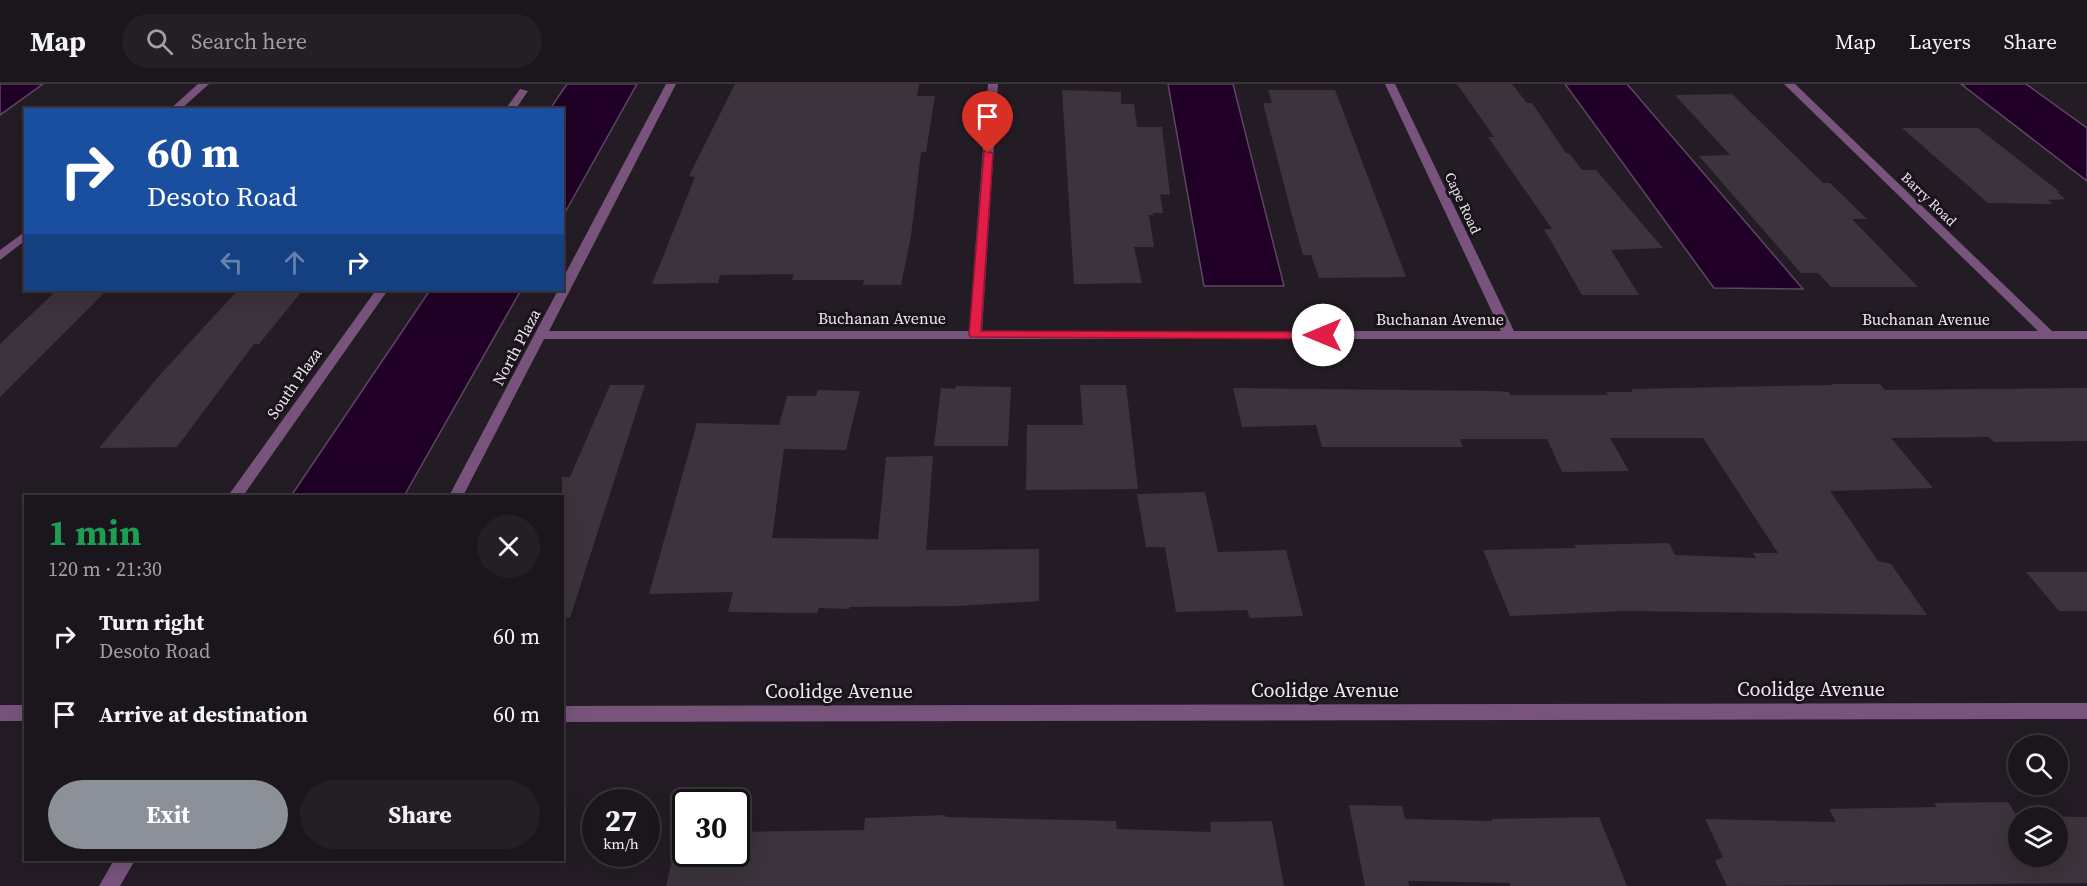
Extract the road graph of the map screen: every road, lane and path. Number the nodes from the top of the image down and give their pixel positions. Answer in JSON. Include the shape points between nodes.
{"nodes":[{"id":1,"x":204,"y":84,"type":"edge"},
{"id":2,"x":671,"y":84,"type":"edge"},
{"id":3,"x":993,"y":84,"type":"edge"},
{"id":4,"x":1390,"y":84,"type":"edge"},
{"id":5,"x":1789,"y":84,"type":"edge"},
{"id":6,"x":523,"y":91,"type":"dead end"},
{"id":7,"x":176,"y":108,"type":"edge"},
{"id":8,"x":511,"y":108,"type":"edge"},
{"id":9,"x":24,"y":236,"type":"edge"},
{"id":10,"x":0,"y":256,"type":"edge"},
{"id":11,"x":381,"y":291,"type":"edge"},
{"id":12,"x":564,"y":291,"type":"edge"},
{"id":13,"x":564,"y":291,"type":"edge"},
{"id":14,"x":541,"y":335,"type":"junction"},
{"id":15,"x":975,"y":335,"type":"junction"},
{"id":16,"x":1509,"y":335,"type":"junction"},
{"id":17,"x":2049,"y":335,"type":"junction"},
{"id":18,"x":2087,"y":335,"type":"edge"},
{"id":19,"x":236,"y":495,"type":"edge"},
{"id":20,"x":457,"y":495,"type":"edge"},
{"id":21,"x":2087,"y":711,"type":"edge"},
{"id":22,"x":0,"y":713,"type":"edge"},
{"id":23,"x":24,"y":713,"type":"edge"},
{"id":24,"x":564,"y":714,"type":"edge"},
{"id":25,"x":124,"y":861,"type":"edge"},
{"id":26,"x":108,"y":886,"type":"edge"}],
"edges":[{"from":1,"to":7,"type":"street"},
{"from":2,"to":12,"type":"street","name":"North Plaza"},
{"from":3,"to":15,"type":"street"},
{"from":4,"to":16,"type":"street","name":"Cape Road"},
{"from":5,"to":17,"type":"street","name":"Barry Road"},
{"from":6,"to":8,"type":"street"},
{"from":9,"to":10,"type":"street"},
{"from":11,"to":19,"type":"street","name":"South Plaza"},
{"from":13,"to":14,"type":"street","name":"North Plaza"},
{"from":14,"to":15,"type":"street","name":"Buchanan Avenue"},
{"from":14,"to":20,"type":"street","name":"North Plaza"},
{"from":15,"to":16,"type":"street","name":"Buchanan Avenue"},
{"from":16,"to":17,"type":"street","name":"Buchanan Avenue"},
{"from":17,"to":18,"type":"street","name":"Buchanan Avenue"},
{"from":21,"to":24,"type":"street","name":"Coolidge Avenue"},
{"from":22,"to":23,"type":"street"},
{"from":25,"to":26,"type":"street"}]}
